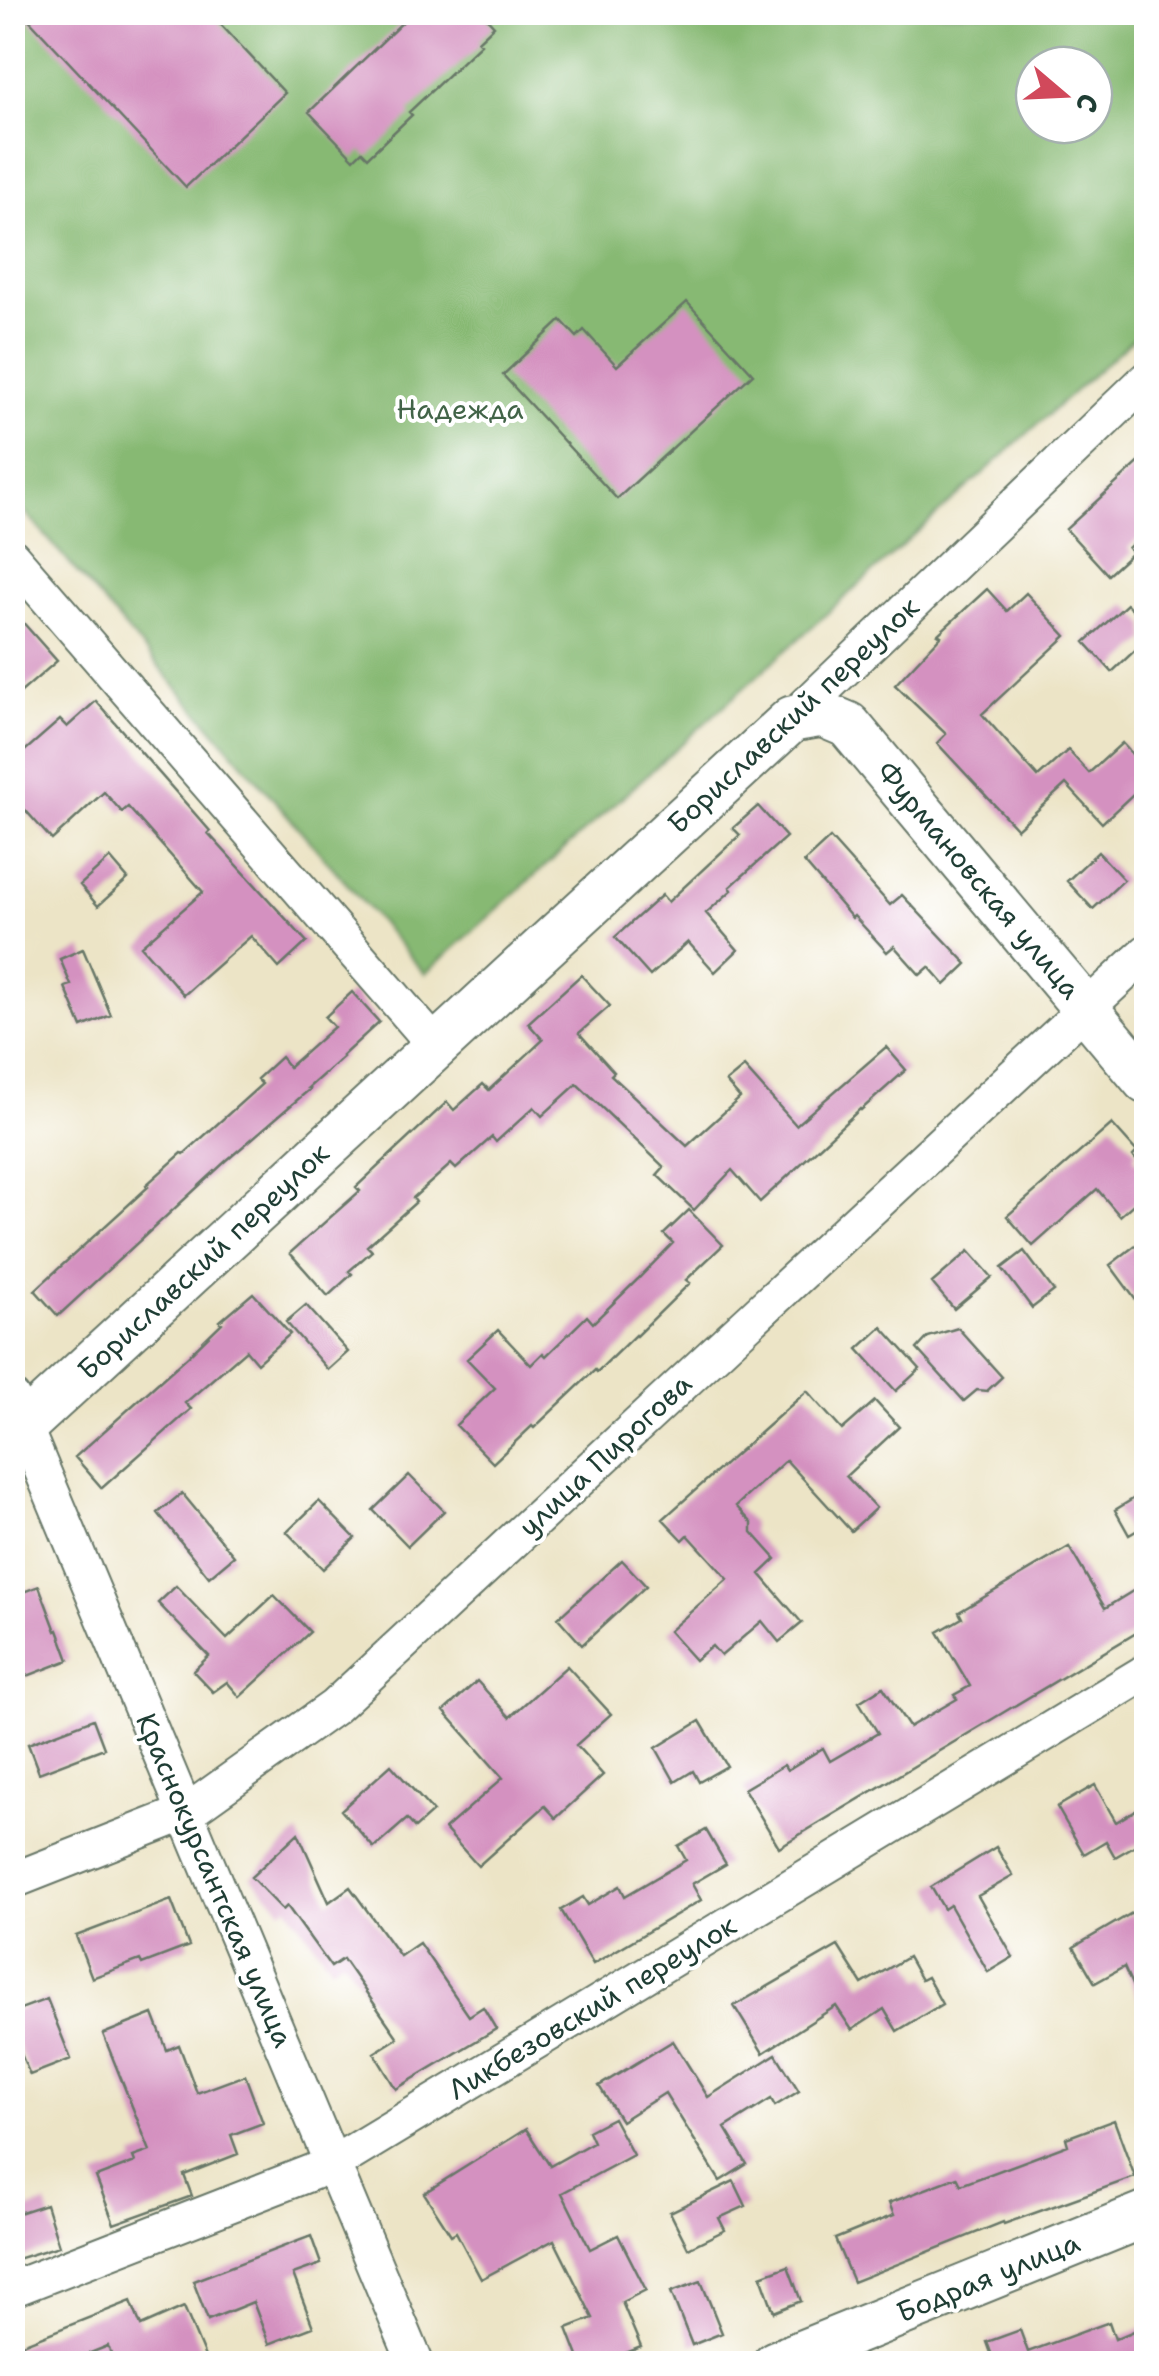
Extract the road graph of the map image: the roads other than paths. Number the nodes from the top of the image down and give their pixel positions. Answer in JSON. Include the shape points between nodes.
{"nodes":[{"id":1,"x":1146,"y":380,"type":"edge"},
{"id":2,"x":12,"y":557,"type":"edge"},
{"id":3,"x":792,"y":718,"type":"junction"},
{"id":4,"x":1146,"y":952,"type":"edge"},
{"id":5,"x":1087,"y":1008,"type":"junction"},
{"id":6,"x":436,"y":1046,"type":"junction"},
{"id":7,"x":1146,"y":1081,"type":"edge"},
{"id":8,"x":17,"y":1417,"type":"edge"},
{"id":9,"x":1146,"y":1672,"type":"edge"},
{"id":10,"x":187,"y":1812,"type":"junction"},
{"id":11,"x":12,"y":1881,"type":"edge"},
{"id":12,"x":333,"y":2164,"type":"junction"},
{"id":13,"x":1146,"y":2214,"type":"edge"},
{"id":14,"x":12,"y":2289,"type":"edge"},
{"id":15,"x":416,"y":2364,"type":"edge"},
{"id":16,"x":775,"y":2364,"type":"edge"}],
"edges":[{"from":1,"to":3,"type":"street","name":"Бориславский переулок"},
{"from":2,"to":6,"type":"street"},
{"from":3,"to":5,"type":"street","name":"Фурмановская улица","via":[[822,714],[848,726]]},
{"from":3,"to":6,"type":"street","name":"Бориславский переулок"},
{"from":4,"to":5,"type":"street","name":"улица Пирогова"},
{"from":5,"to":7,"type":"street","name":"Фурмановская улица"},
{"from":5,"to":10,"type":"street","name":"улица Пирогова","via":[[334,1706]]},
{"from":6,"to":8,"type":"street","name":"Бориславский переулок"},
{"from":8,"to":10,"type":"street","name":"Краснокурсантская улица"},
{"from":9,"to":12,"type":"street","name":"Ликбезовский переулок"},
{"from":10,"to":11,"type":"street","name":"улица Пирогова"},
{"from":10,"to":12,"type":"street","name":"Краснокурсантская улица"},
{"from":12,"to":14,"type":"street","name":"Ликбезовский переулок"},
{"from":12,"to":15,"type":"street","name":"Краснокурсантская улица"},
{"from":13,"to":16,"type":"street","name":"Бодрая улица"}]}
